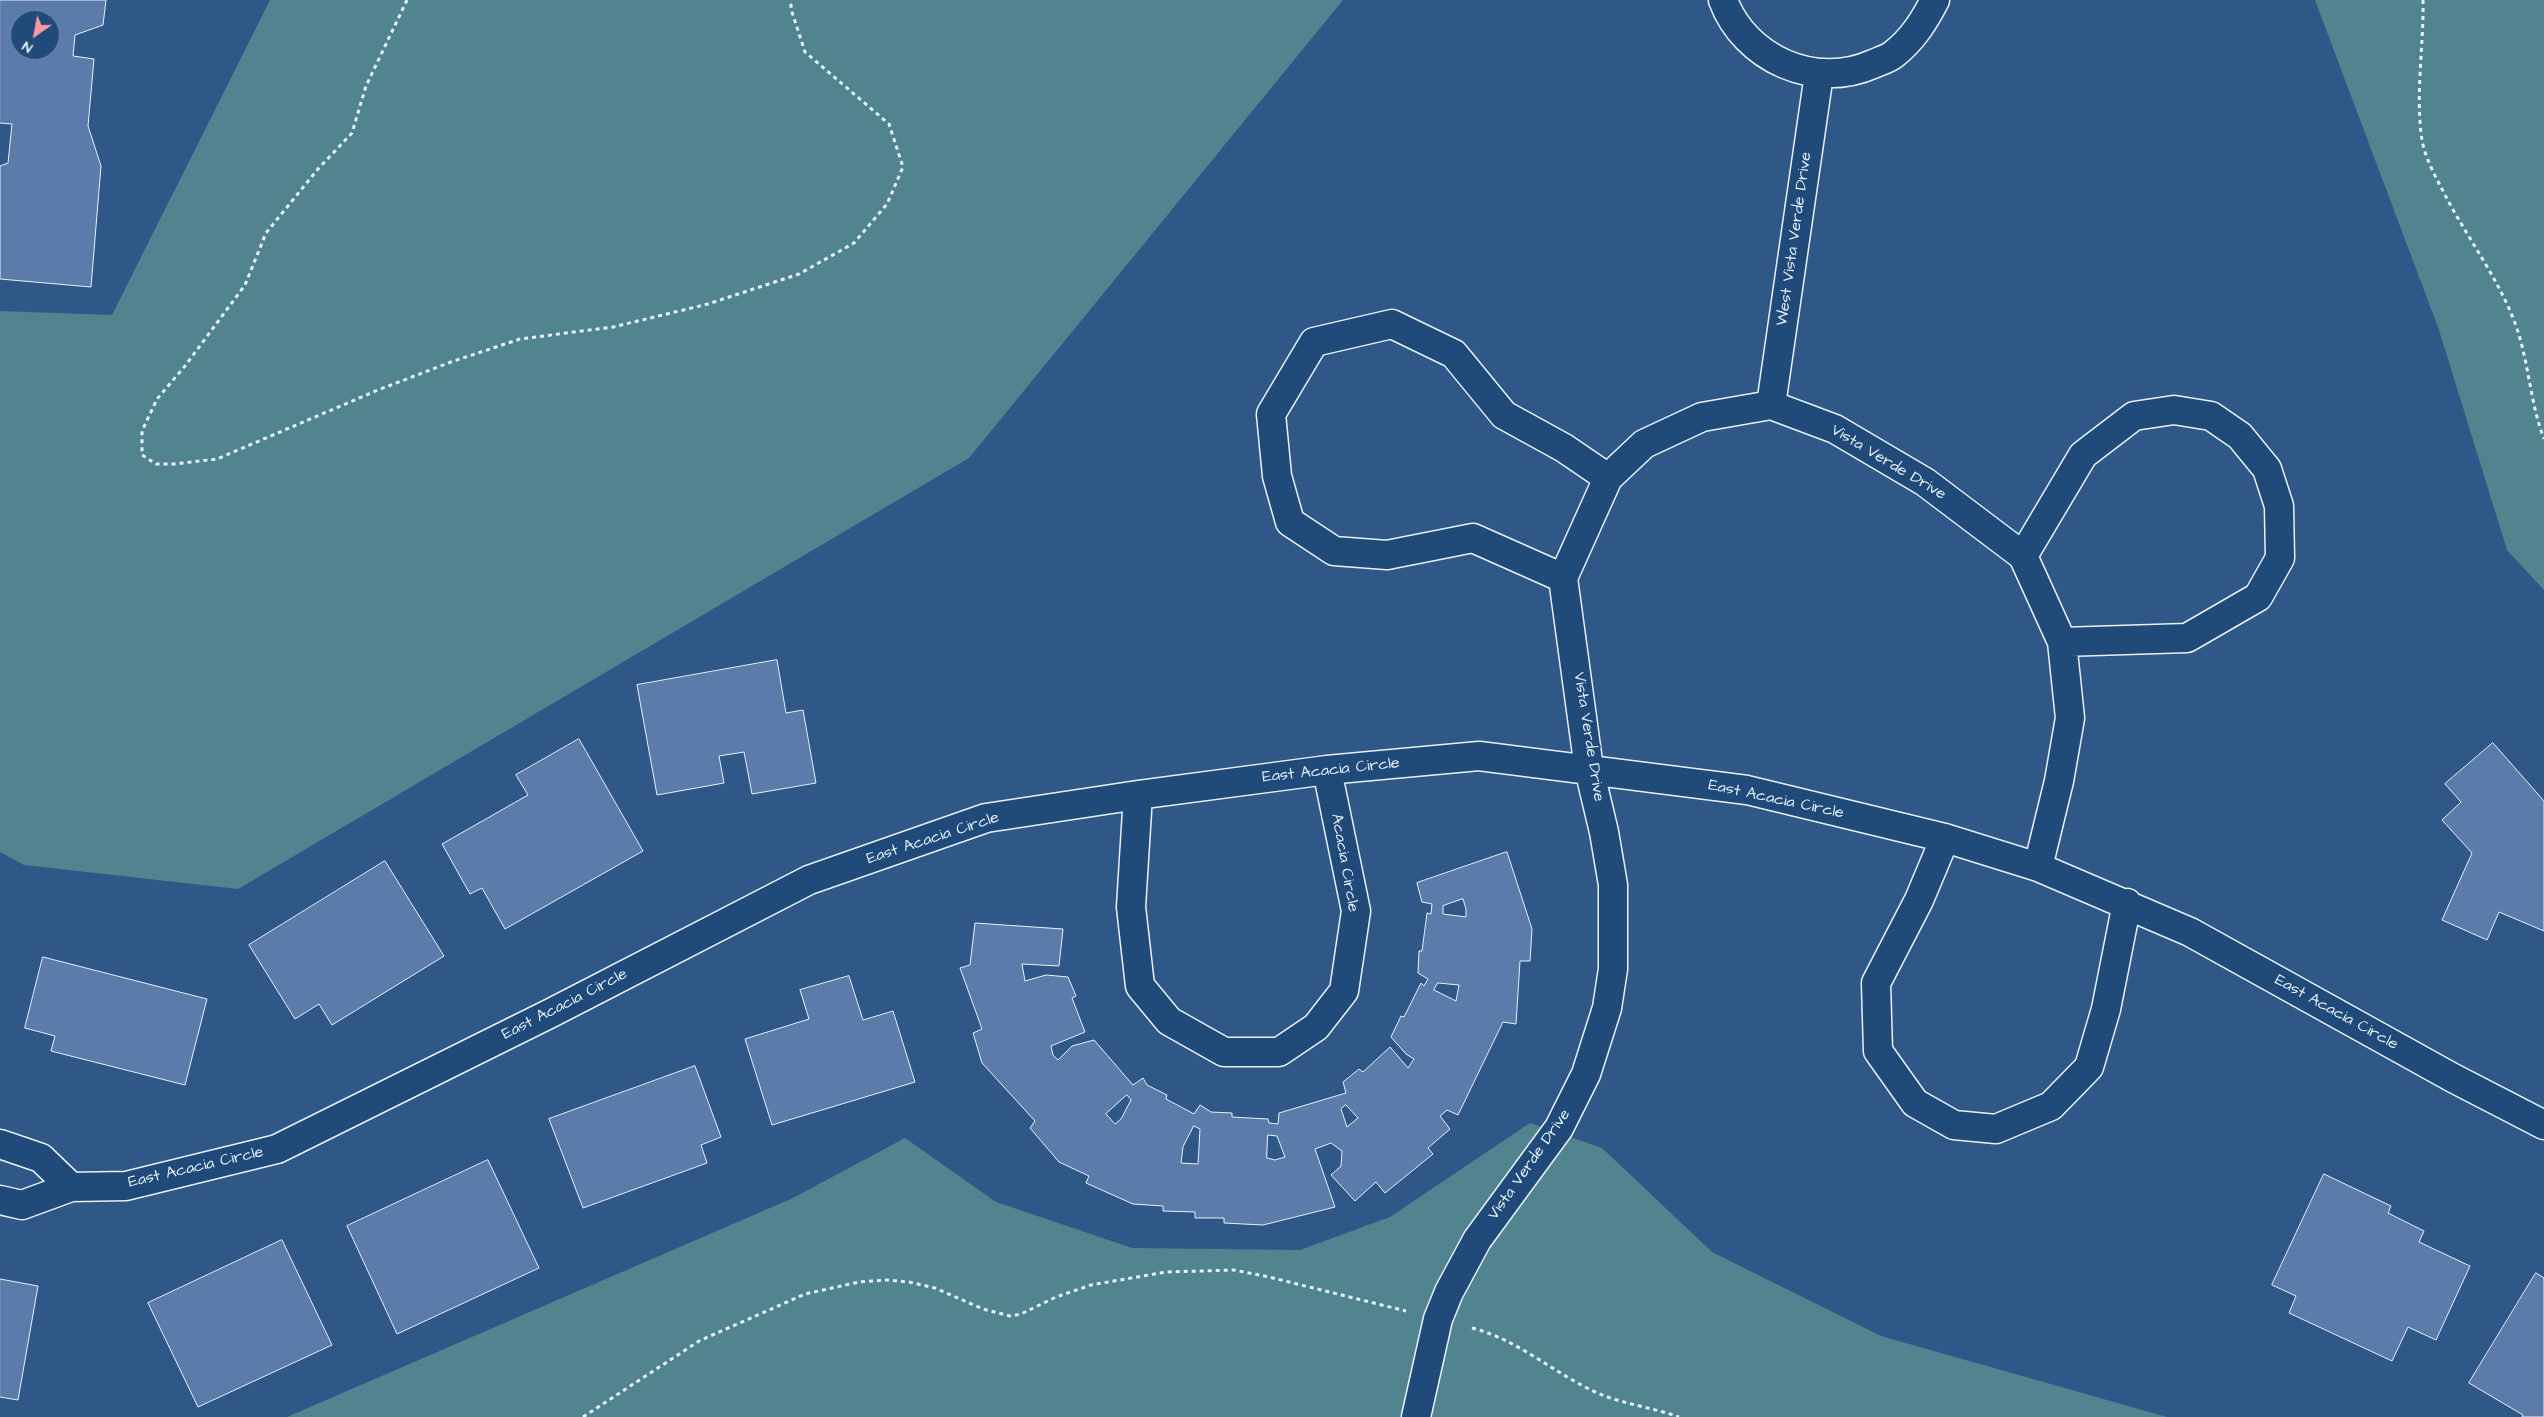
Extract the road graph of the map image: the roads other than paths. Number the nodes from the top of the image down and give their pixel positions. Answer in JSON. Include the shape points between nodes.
{"nodes":[{"id":1,"x":1723,"y":0,"type":"edge"},
{"id":2,"x":1935,"y":0,"type":"edge"},
{"id":3,"x":1819,"y":74,"type":"junction"},
{"id":4,"x":1771,"y":405,"type":"junction"},
{"id":5,"x":1608,"y":478,"type":"junction"},
{"id":6,"x":2023,"y":556,"type":"junction"},
{"id":7,"x":1563,"y":578,"type":"junction"},
{"id":8,"x":2062,"y":642,"type":"junction"},
{"id":9,"x":1590,"y":769,"type":"junction"},
{"id":10,"x":1327,"y":770,"type":"junction"},
{"id":11,"x":1138,"y":794,"type":"junction"},
{"id":12,"x":1944,"y":838,"type":"junction"},
{"id":13,"x":2038,"y":867,"type":"junction"},
{"id":14,"x":2126,"y":903,"type":"junction"},
{"id":15,"x":2544,"y":1125,"type":"edge"},
{"id":16,"x":0,"y":1144,"type":"edge"},
{"id":17,"x":71,"y":1187,"type":"junction"},
{"id":18,"x":0,"y":1200,"type":"edge"},
{"id":19,"x":1416,"y":1417,"type":"edge"}],
"edges":[{"from":1,"to":3,"type":"street","via":[[1729,16],[1752,45],[1783,65]]},
{"from":2,"to":3,"type":"street","via":[[1921,28],[1893,55],[1858,71]]},
{"from":3,"to":4,"type":"street","name":"West Vista Verde Drive"},
{"from":4,"to":5,"type":"street","via":[[1702,417],[1644,444]]},
{"from":4,"to":6,"type":"street","name":"Vista Verde Drive","via":[[1835,429],[1900,467],[1925,482]]},
{"from":5,"to":7,"type":"street"},
{"from":5,"to":7,"type":"street","via":[[1564,448],[1504,415],[1454,354],[1392,324],[1314,342],[1271,414],[1276,476],[1290,522],[1334,551],[1387,555],[1473,538]]},
{"from":6,"to":8,"type":"street","name":"Vista Verde Drive"},
{"from":6,"to":8,"type":"street","via":[[2083,454],[2134,416],[2174,410],[2211,416],[2240,436],[2267,469],[2279,506],[2280,558],[2258,597],[2187,638]]},
{"from":7,"to":9,"type":"street","name":"Vista Verde Drive"},
{"from":8,"to":13,"type":"street","name":"Vista Verde Drive","via":[[2070,718]]},
{"from":9,"to":10,"type":"street","name":"East Acacia Circle","via":[[1479,756]]},
{"from":9,"to":12,"type":"street","name":"East Acacia Circle","via":[[1747,790]]},
{"from":9,"to":19,"type":"street","name":"Vista Verde Drive","via":[[1613,885],[1613,969],[1598,1042],[1559,1128],[1477,1240],[1462,1266],[1438,1319]]},
{"from":10,"to":11,"type":"street","name":"East Acacia Circle"},
{"from":10,"to":11,"type":"street","name":"Acacia Circle","via":[[1356,911],[1344,991],[1316,1027],[1279,1052],[1224,1052],[1170,1021],[1140,986],[1131,907]]},
{"from":11,"to":17,"type":"street","name":"East Acacia Circle","via":[[986,818],[809,880],[277,1149],[126,1186]]},
{"from":12,"to":13,"type":"street","name":"East Acacia Circle"},
{"from":12,"to":14,"type":"street","via":[[1919,900],[1876,982],[1878,1051],[1915,1103],[1954,1125],[1996,1129],[2051,1106],[2089,1067],[2106,1009]]},
{"from":13,"to":14,"type":"street","name":"East Acacia Circle"},
{"from":14,"to":15,"type":"street","name":"East Acacia Circle","via":[[2190,932]]},
{"from":16,"to":17,"type":"street","via":[[41,1158]]},
{"from":17,"to":18,"type":"street","name":"East Acacia Circle","via":[[22,1205]]}]}
